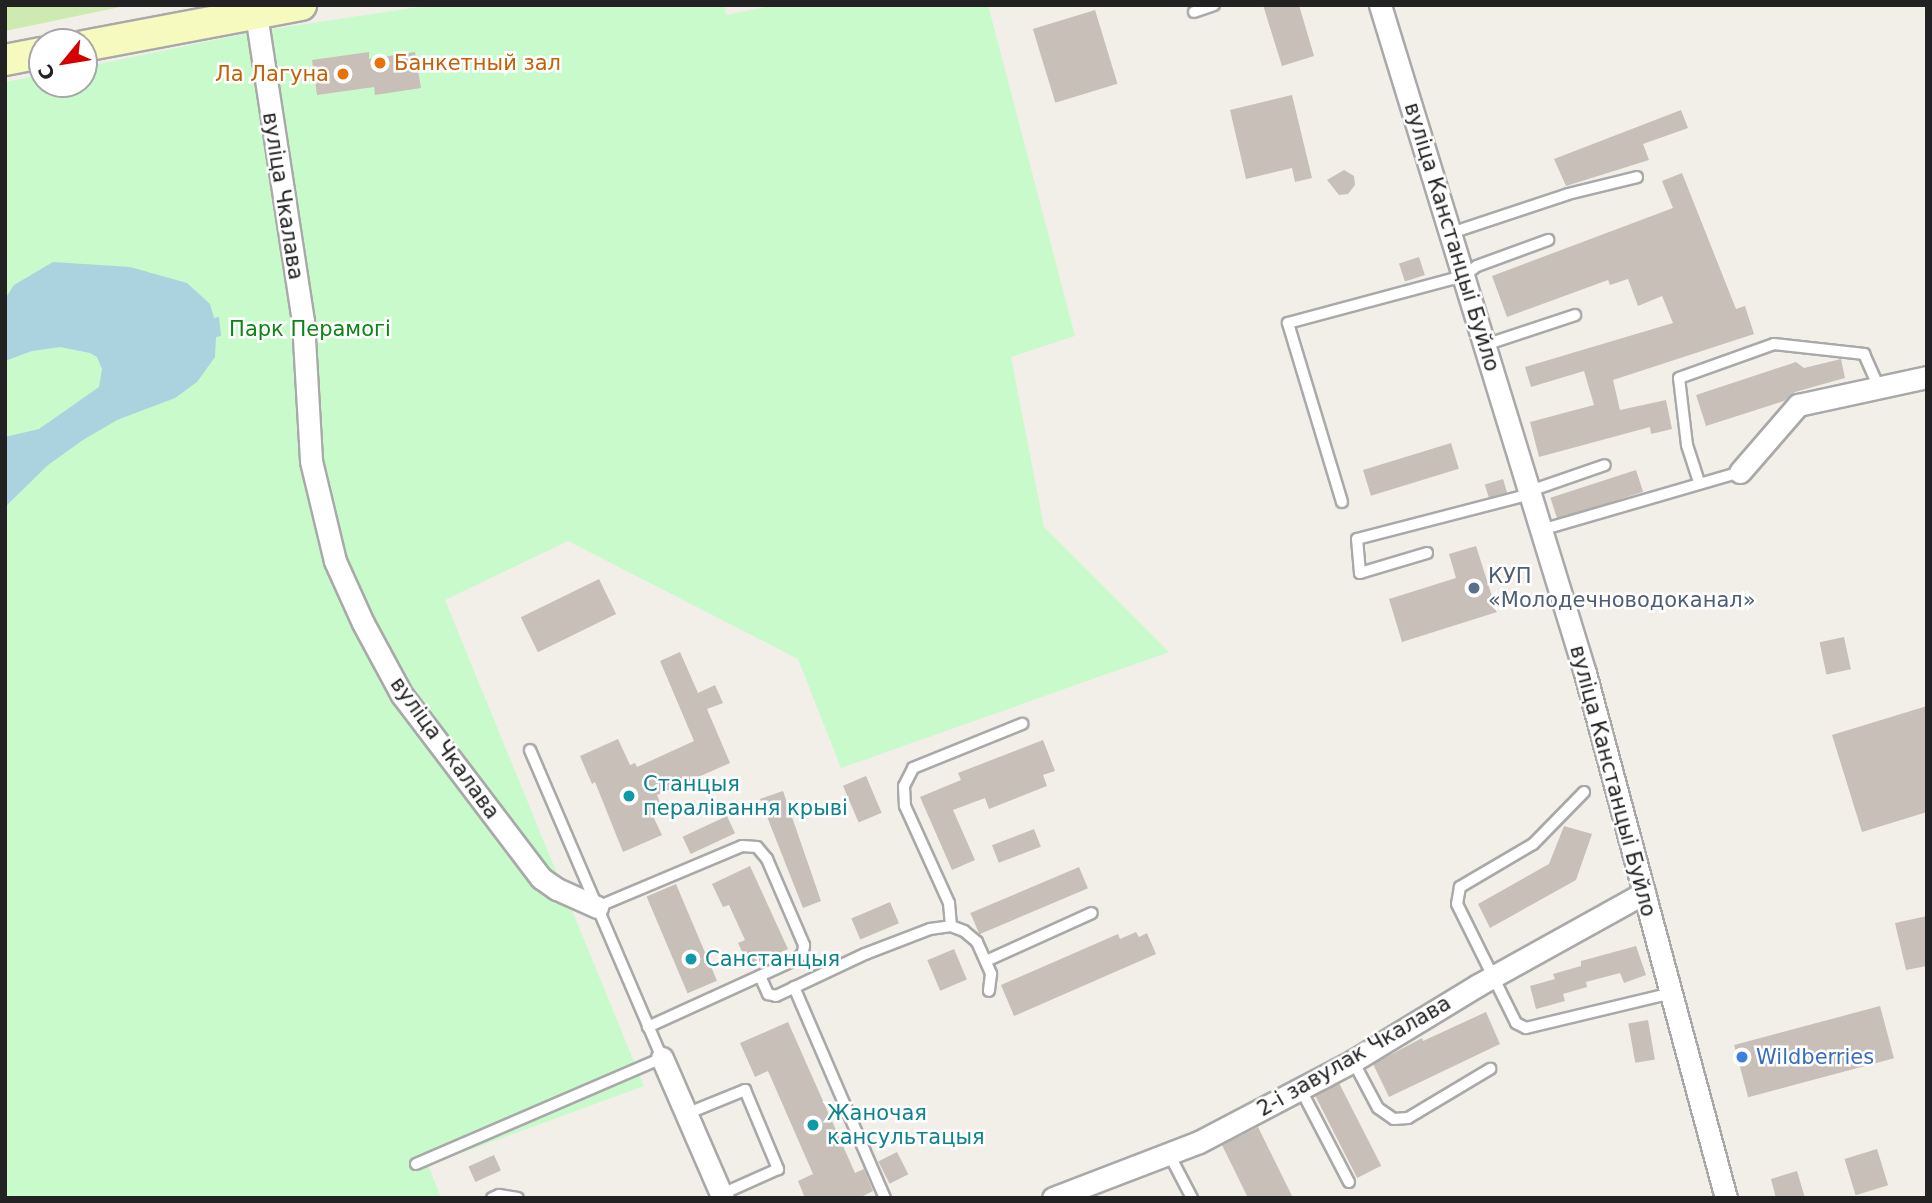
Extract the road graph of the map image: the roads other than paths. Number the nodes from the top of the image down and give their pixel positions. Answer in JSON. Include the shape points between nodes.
{"nodes":[{"id":1,"x":301,"y":5,"type":"edge"},
{"id":2,"x":1214,"y":5,"type":"edge"},
{"id":3,"x":1380,"y":5,"type":"edge"},
{"id":4,"x":255,"y":10,"type":"edge"},
{"id":5,"x":1194,"y":12,"type":"dead end"},
{"id":6,"x":98,"y":43,"type":"edge"},
{"id":7,"x":28,"y":56,"type":"edge"},
{"id":8,"x":5,"y":60,"type":"edge"},
{"id":9,"x":1637,"y":177,"type":"dead end"},
{"id":10,"x":1451,"y":233,"type":"junction"},
{"id":11,"x":1548,"y":240,"type":"dead end"},
{"id":12,"x":1464,"y":276,"type":"junction"},
{"id":13,"x":1576,"y":315,"type":"dead end"},
{"id":14,"x":1485,"y":345,"type":"junction"},
{"id":15,"x":1927,"y":377,"type":"edge"},
{"id":16,"x":1879,"y":387,"type":"junction"},
{"id":17,"x":1605,"y":465,"type":"dead end"},
{"id":18,"x":1740,"y":472,"type":"joint"},
{"id":19,"x":1699,"y":482,"type":"junction"},
{"id":20,"x":1531,"y":492,"type":"junction"},
{"id":21,"x":1342,"y":502,"type":"dead end"},
{"id":22,"x":1541,"y":530,"type":"junction"},
{"id":23,"x":1427,"y":553,"type":"dead end"},
{"id":24,"x":1022,"y":724,"type":"dead end"},
{"id":25,"x":530,"y":750,"type":"dead end"},
{"id":26,"x":1584,"y":792,"type":"dead end"},
{"id":27,"x":1644,"y":893,"type":"junction"},
{"id":28,"x":597,"y":907,"type":"junction"},
{"id":29,"x":1092,"y":913,"type":"dead end"},
{"id":30,"x":951,"y":926,"type":"junction"},
{"id":31,"x":986,"y":961,"type":"junction"},
{"id":32,"x":760,"y":976,"type":"junction"},
{"id":33,"x":1494,"y":978,"type":"junction"},
{"id":34,"x":794,"y":987,"type":"junction"},
{"id":35,"x":989,"y":991,"type":"dead end"},
{"id":36,"x":1672,"y":993,"type":"junction"},
{"id":37,"x":648,"y":1027,"type":"junction"},
{"id":38,"x":662,"y":1058,"type":"junction"},
{"id":39,"x":1353,"y":1061,"type":"junction"},
{"id":40,"x":1490,"y":1069,"type":"dead end"},
{"id":41,"x":1300,"y":1088,"type":"junction"},
{"id":42,"x":686,"y":1114,"type":"junction"},
{"id":43,"x":1169,"y":1154,"type":"junction"},
{"id":44,"x":415,"y":1164,"type":"dead end"},
{"id":45,"x":1349,"y":1182,"type":"dead end"},
{"id":46,"x":1091,"y":1191,"type":"edge"},
{"id":47,"x":722,"y":1196,"type":"edge"},
{"id":48,"x":492,"y":1198,"type":"edge"},
{"id":49,"x":518,"y":1198,"type":"edge"},
{"id":50,"x":885,"y":1198,"type":"edge"},
{"id":51,"x":1053,"y":1198,"type":"edge"},
{"id":52,"x":1192,"y":1198,"type":"edge"},
{"id":53,"x":1726,"y":1198,"type":"edge"}],
"edges":[{"from":1,"to":4,"type":"street"},
{"from":2,"to":5,"type":"lane"},
{"from":3,"to":10,"type":"street","name":"вуліца Канстанцыі Буйло"},
{"from":4,"to":6,"type":"street"},
{"from":4,"to":28,"type":"street","name":"вуліца Чкалава","via":[[303,321],[311,461],[335,561],[363,623],[411,706],[541,878]]},
{"from":7,"to":8,"type":"street"},
{"from":9,"to":10,"type":"lane","via":[[1568,194]]},
{"from":10,"to":12,"type":"street","name":"вуліца Канстанцыі Буйло"},
{"from":11,"to":12,"type":"lane","via":[[1477,266]]},
{"from":12,"to":14,"type":"street","name":"вуліца Канстанцыі Буйло"},
{"from":12,"to":21,"type":"lane","via":[[1287,323]]},
{"from":13,"to":14,"type":"lane"},
{"from":14,"to":20,"type":"street","name":"вуліца Канстанцыі Буйло"},
{"from":15,"to":16,"type":"street"},
{"from":16,"to":18,"type":"street","via":[[1798,405]]},
{"from":16,"to":19,"type":"lane","via":[[1864,354],[1774,344],[1679,378],[1687,445]]},
{"from":17,"to":20,"type":"lane"},
{"from":18,"to":19,"type":"lane"},
{"from":19,"to":22,"type":"lane"},
{"from":20,"to":22,"type":"street","name":"вуліца Канстанцыі Буйло"},
{"from":20,"to":23,"type":"lane","via":[[1357,539],[1360,573]]},
{"from":22,"to":27,"type":"street","name":"вуліца Канстанцыі Буйло"},
{"from":24,"to":30,"type":"lane","via":[[913,768],[904,786],[905,806],[949,903]]},
{"from":25,"to":28,"type":"lane"},
{"from":26,"to":33,"type":"lane","via":[[1533,844],[1460,887],[1457,904]]},
{"from":27,"to":33,"type":"street","name":"2-і завулак Чкалава"},
{"from":27,"to":36,"type":"street","name":"вуліца Канстанцыі Буйло"},
{"from":28,"to":32,"type":"lane","via":[[742,845],[757,847],[767,859],[804,944],[797,958]]},
{"from":28,"to":37,"type":"lane"},
{"from":29,"to":31,"type":"lane"},
{"from":30,"to":31,"type":"lane","via":[[977,942]]},
{"from":30,"to":34,"type":"lane","via":[[930,929],[865,954]]},
{"from":31,"to":35,"type":"lane","via":[[991,974]]},
{"from":32,"to":34,"type":"lane","via":[[768,994],[776,996]]},
{"from":32,"to":37,"type":"lane"},
{"from":33,"to":36,"type":"lane","via":[[1516,1023],[1526,1028]]},
{"from":33,"to":39,"type":"street","name":"2-і завулак Чкалава"},
{"from":34,"to":50,"type":"lane"},
{"from":36,"to":53,"type":"street","name":"вуліца Канстанцыі Буйло"},
{"from":37,"to":38,"type":"lane"},
{"from":38,"to":42,"type":"street"},
{"from":38,"to":44,"type":"lane"},
{"from":39,"to":40,"type":"lane","via":[[1378,1108],[1394,1119],[1408,1118]]},
{"from":39,"to":41,"type":"street","name":"2-і завулак Чкалава"},
{"from":41,"to":43,"type":"street","name":"2-і завулак Чкалава"},
{"from":41,"to":45,"type":"lane"},
{"from":42,"to":47,"type":"street"},
{"from":42,"to":47,"type":"lane","via":[[745,1090],[778,1169]]},
{"from":43,"to":46,"type":"street","name":"2-і завулак Чкалава"},
{"from":43,"to":52,"type":"lane"},
{"from":46,"to":51,"type":"street","name":"2-і завулак Чкалава"},
{"from":48,"to":49,"type":"lane"}]}
